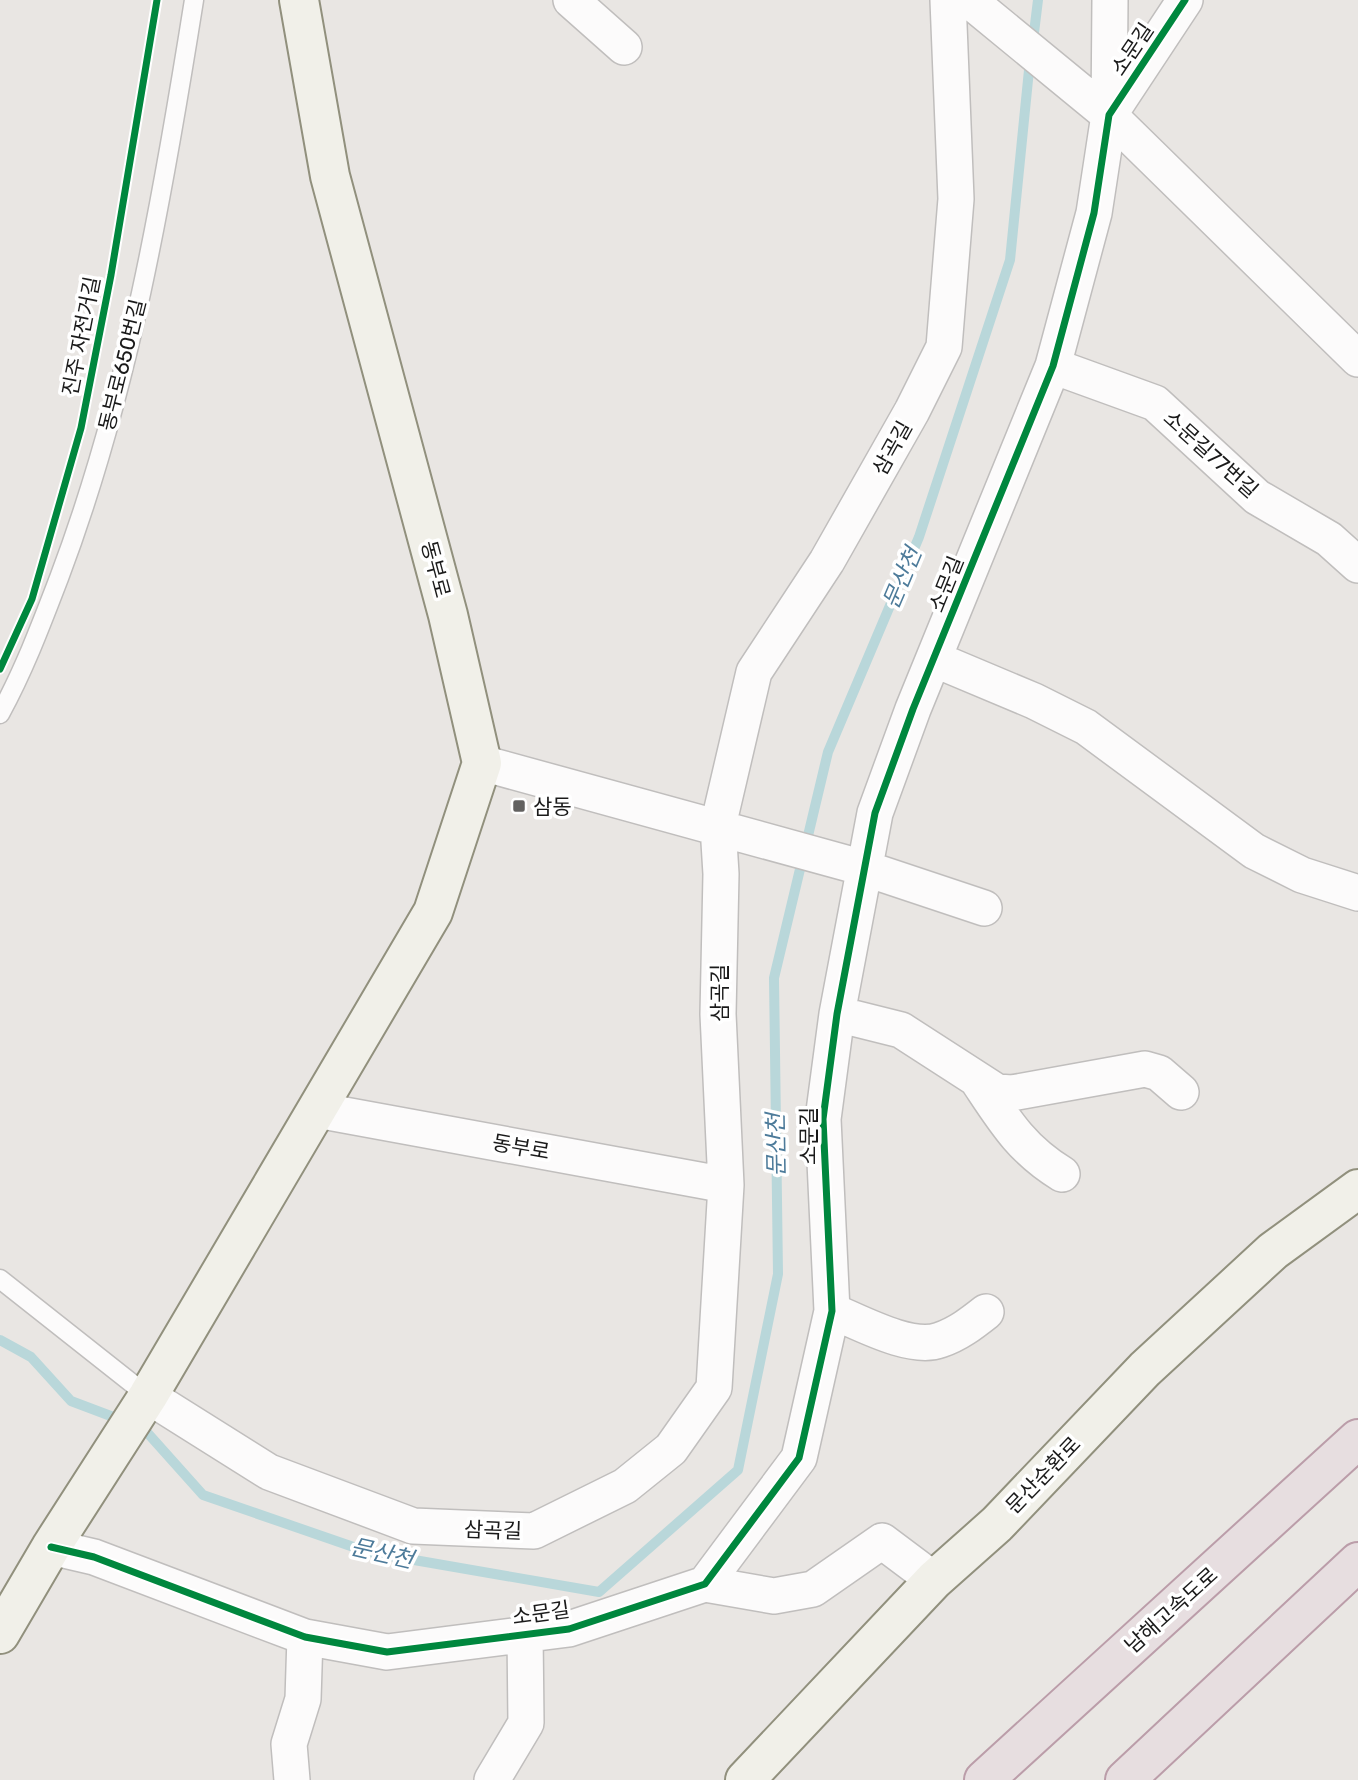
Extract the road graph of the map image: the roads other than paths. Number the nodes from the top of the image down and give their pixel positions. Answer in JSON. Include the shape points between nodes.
{"nodes":[{"id":1,"x":194,"y":0,"type":"edge"},
{"id":2,"x":299,"y":0,"type":"edge"},
{"id":3,"x":570,"y":0,"type":"edge"},
{"id":4,"x":948,"y":0,"type":"edge"},
{"id":5,"x":969,"y":0,"type":"edge"},
{"id":6,"x":1110,"y":0,"type":"edge"},
{"id":7,"x":1185,"y":0,"type":"edge"},
{"id":8,"x":624,"y":47,"type":"dead end"},
{"id":9,"x":1109,"y":115,"type":"junction"},
{"id":10,"x":1358,"y":359,"type":"edge"},
{"id":11,"x":1053,"y":366,"type":"junction"},
{"id":12,"x":1358,"y":565,"type":"edge"},
{"id":13,"x":934,"y":659,"type":"junction"},
{"id":14,"x":0,"y":714,"type":"edge"},
{"id":15,"x":482,"y":763,"type":"junction"},
{"id":16,"x":718,"y":827,"type":"junction"},
{"id":17,"x":863,"y":868,"type":"junction"},
{"id":18,"x":1358,"y":893,"type":"edge"},
{"id":19,"x":984,"y":908,"type":"dead end"},
{"id":20,"x":837,"y":1014,"type":"junction"},
{"id":21,"x":978,"y":1081,"type":"junction"},
{"id":22,"x":1181,"y":1092,"type":"dead end"},
{"id":23,"x":317,"y":1110,"type":"junction"},
{"id":24,"x":1062,"y":1174,"type":"dead end"},
{"id":25,"x":726,"y":1185,"type":"junction"},
{"id":26,"x":1358,"y":1189,"type":"edge"},
{"id":27,"x":0,"y":1279,"type":"edge"},
{"id":28,"x":832,"y":1311,"type":"junction"},
{"id":29,"x":986,"y":1312,"type":"dead end"},
{"id":30,"x":143,"y":1402,"type":"junction"},
{"id":31,"x":1358,"y":1439,"type":"edge"},
{"id":32,"x":59,"y":1534,"type":"junction"},
{"id":33,"x":1358,"y":1562,"type":"edge"},
{"id":34,"x":934,"y":1580,"type":"junction"},
{"id":35,"x":705,"y":1584,"type":"junction"},
{"id":36,"x":0,"y":1633,"type":"edge"},
{"id":37,"x":525,"y":1633,"type":"junction"},
{"id":38,"x":304,"y":1637,"type":"junction"},
{"id":39,"x":292,"y":1780,"type":"edge"},
{"id":40,"x":492,"y":1780,"type":"edge"},
{"id":41,"x":744,"y":1780,"type":"edge"},
{"id":42,"x":984,"y":1780,"type":"edge"},
{"id":43,"x":1125,"y":1780,"type":"edge"}],
"edges":[{"from":1,"to":14,"type":"lane","name":"동부로650번길","via":[[125,366],[79,526],[23,673]]},
{"from":2,"to":15,"type":"main road","name":"동부로","via":[[330,176],[449,615]]},
{"from":3,"to":8,"type":"street"},
{"from":4,"to":16,"type":"street","name":"삼곡길","via":[[956,199],[944,347],[827,561],[754,672]]},
{"from":5,"to":9,"type":"street"},
{"from":6,"to":9,"type":"street"},
{"from":7,"to":9,"type":"street","name":"소문길"},
{"from":9,"to":10,"type":"street"},
{"from":9,"to":11,"type":"street","name":"소문길","via":[[1094,213]]},
{"from":11,"to":12,"type":"street","name":"소문길77번길","via":[[1155,403],[1257,497],[1329,539]]},
{"from":11,"to":13,"type":"street","name":"소문길"},
{"from":13,"to":17,"type":"street","name":"소문길","via":[[875,813]]},
{"from":13,"to":18,"type":"street","via":[[1086,727],[1254,850],[1302,875]]},
{"from":15,"to":16,"type":"street"},
{"from":15,"to":23,"type":"main road","via":[[433,912]]},
{"from":16,"to":17,"type":"street"},
{"from":16,"to":25,"type":"street","name":"삼곡길","via":[[718,1014]]},
{"from":17,"to":19,"type":"street"},
{"from":17,"to":20,"type":"street","name":"소문길"},
{"from":20,"to":21,"type":"street","via":[[901,1030]]},
{"from":20,"to":28,"type":"street","name":"소문길","via":[[823,1119]]},
{"from":21,"to":22,"type":"street","via":[[996,1092],[1012,1093],[1145,1069],[1159,1073]]},
{"from":21,"to":24,"type":"street","via":[[1017,1139]]},
{"from":23,"to":25,"type":"street","name":"동부로"},
{"from":23,"to":30,"type":"main road"},
{"from":25,"to":30,"type":"street","name":"삼곡길","via":[[714,1388],[671,1449],[625,1486],[534,1531],[413,1526],[269,1472]]},
{"from":26,"to":34,"type":"main road","name":"문산순환로","via":[[1263,1260],[1145,1369],[997,1524]]},
{"from":27,"to":30,"type":"lane"},
{"from":28,"to":29,"type":"street","via":[[910,1342],[937,1342]]},
{"from":28,"to":35,"type":"street","name":"소문길","via":[[799,1458]]},
{"from":30,"to":32,"type":"main road"},
{"from":31,"to":42,"type":"highway","name":"남해고속도로"},
{"from":32,"to":36,"type":"main road"},
{"from":32,"to":38,"type":"street","name":"소문길","via":[[94,1558]]},
{"from":33,"to":43,"type":"highway"},
{"from":34,"to":35,"type":"street","name":"소문길","via":[[882,1541],[813,1589],[774,1596]]},
{"from":34,"to":41,"type":"main road","name":"문산순환로"},
{"from":35,"to":37,"type":"street","name":"소문길","via":[[569,1629]]},
{"from":37,"to":38,"type":"street","name":"소문길","via":[[387,1652]]},
{"from":37,"to":40,"type":"street","via":[[526,1723]]},
{"from":38,"to":39,"type":"street","via":[[303,1699],[289,1744]]}]}
